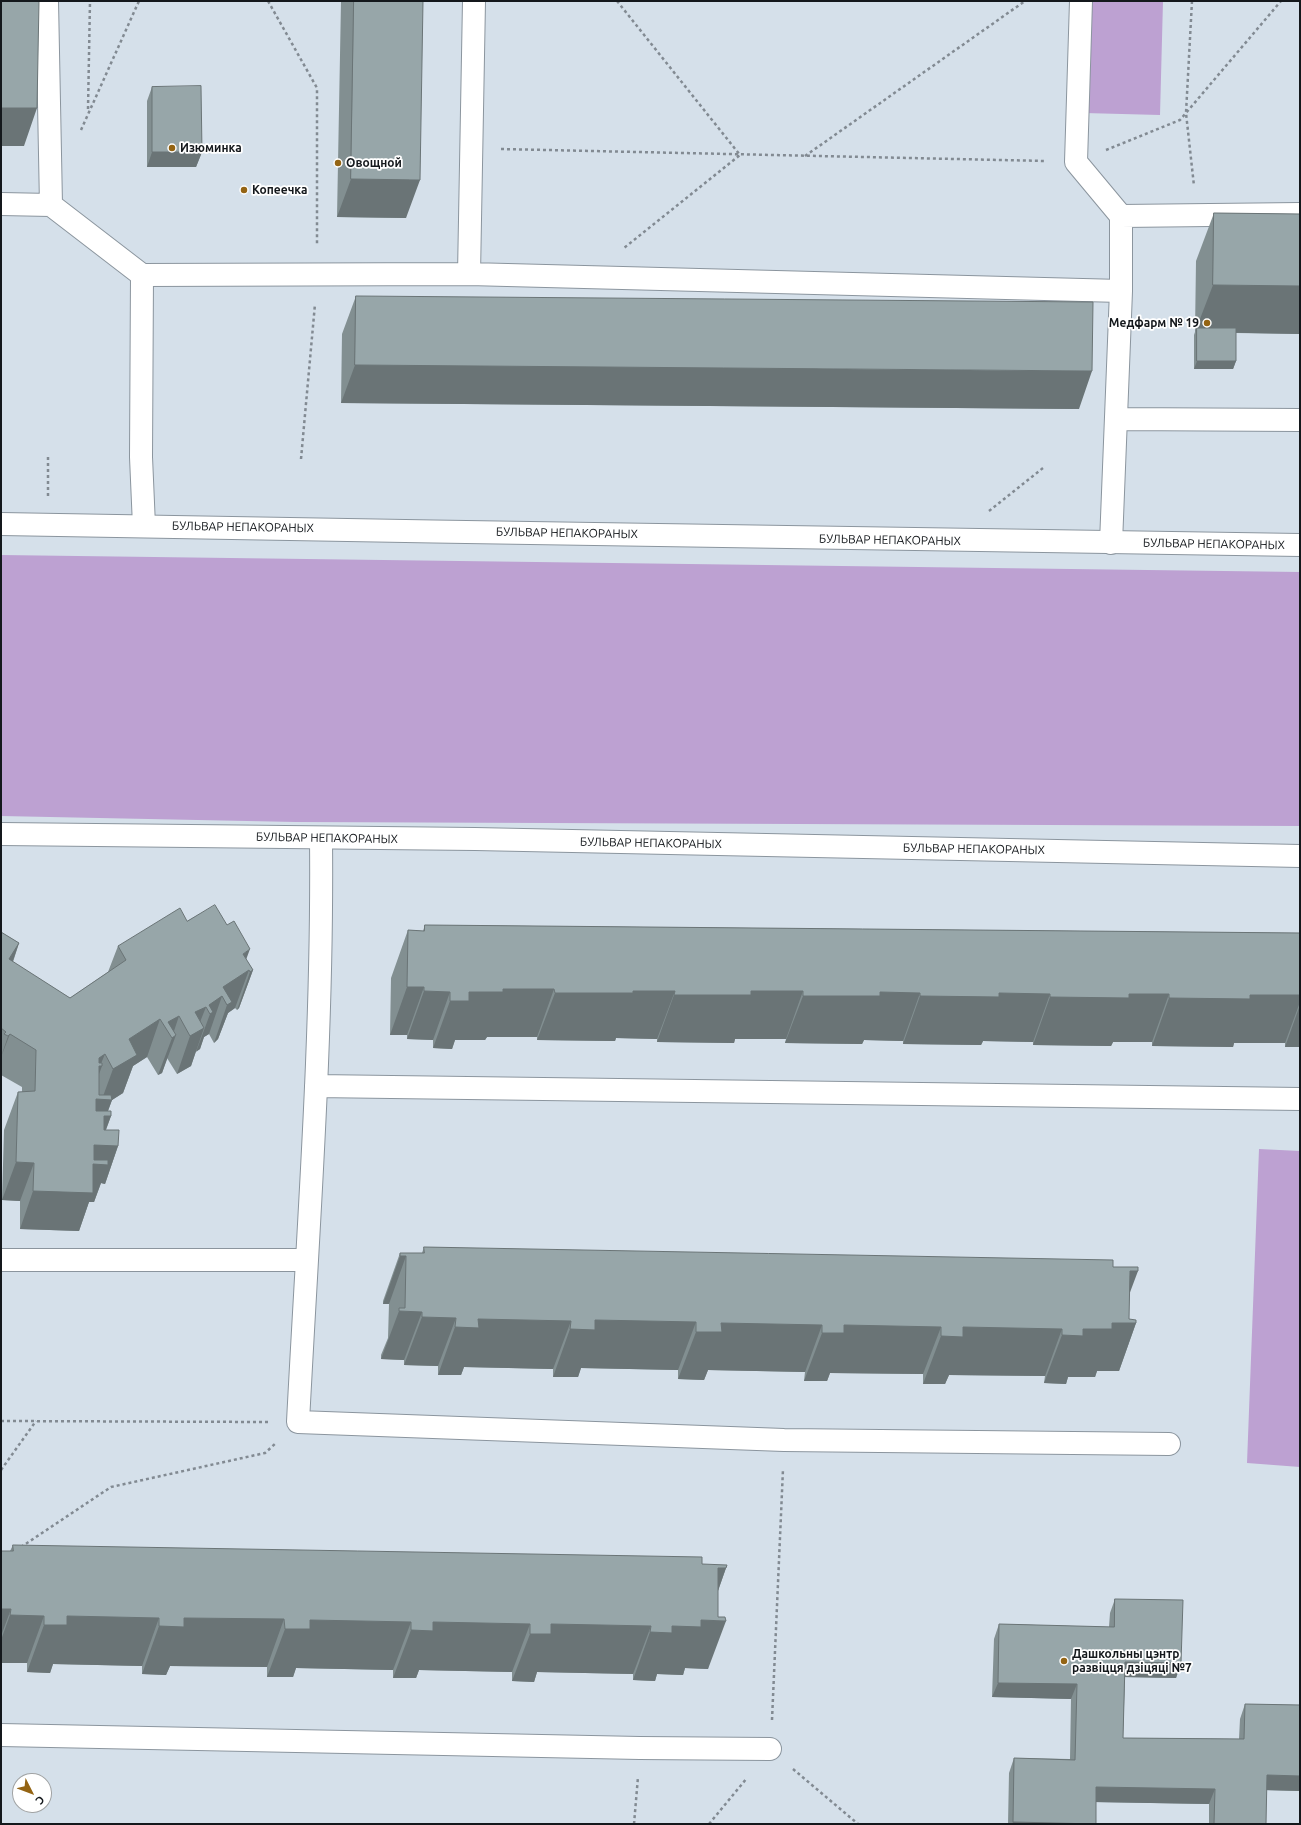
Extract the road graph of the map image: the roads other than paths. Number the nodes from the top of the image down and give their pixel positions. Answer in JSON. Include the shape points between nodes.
{"nodes":[{"id":1,"x":48,"y":1,"type":"edge"},
{"id":2,"x":474,"y":1,"type":"edge"},
{"id":3,"x":1081,"y":1,"type":"edge"},
{"id":4,"x":1,"y":204,"type":"edge"},
{"id":5,"x":51,"y":205,"type":"junction"},
{"id":6,"x":1300,"y":214,"type":"edge"},
{"id":7,"x":1121,"y":216,"type":"junction"},
{"id":8,"x":469,"y":274,"type":"junction"},
{"id":9,"x":142,"y":275,"type":"junction"},
{"id":10,"x":1121,"y":291,"type":"junction"},
{"id":11,"x":1116,"y":420,"type":"junction"},
{"id":12,"x":1300,"y":420,"type":"edge"},
{"id":13,"x":1,"y":524,"type":"edge"},
{"id":14,"x":144,"y":526,"type":"junction"},
{"id":15,"x":1111,"y":543,"type":"junction"},
{"id":16,"x":1300,"y":545,"type":"edge"},
{"id":17,"x":1,"y":834,"type":"edge"},
{"id":18,"x":321,"y":839,"type":"junction"},
{"id":19,"x":1300,"y":856,"type":"edge"},
{"id":20,"x":316,"y":1086,"type":"junction"},
{"id":21,"x":1300,"y":1099,"type":"edge"},
{"id":22,"x":1,"y":1260,"type":"edge"},
{"id":23,"x":306,"y":1260,"type":"junction"},
{"id":24,"x":1169,"y":1444,"type":"dead end"},
{"id":25,"x":1,"y":1735,"type":"edge"},
{"id":26,"x":770,"y":1749,"type":"road end"}],
"edges":[{"from":1,"to":5,"type":"main road"},
{"from":2,"to":8,"type":"main road"},
{"from":3,"to":7,"type":"main road","via":[[1076,162]]},
{"from":4,"to":5,"type":"main road"},
{"from":5,"to":9,"type":"main road"},
{"from":6,"to":7,"type":"main road"},
{"from":7,"to":10,"type":"main road"},
{"from":8,"to":9,"type":"main road"},
{"from":8,"to":10,"type":"main road"},
{"from":9,"to":14,"type":"main road","via":[[141,457]]},
{"from":10,"to":11,"type":"main road"},
{"from":11,"to":12,"type":"main road"},
{"from":11,"to":15,"type":"main road"},
{"from":13,"to":14,"type":"main road","name":"БУЛЬВАР НЕПАКОРАНЫХ"},
{"from":14,"to":15,"type":"main road","name":"БУЛЬВАР НЕПАКОРАНЫХ"},
{"from":15,"to":16,"type":"main road","name":"БУЛЬВАР НЕПАКОРАНЫХ"},
{"from":17,"to":18,"type":"main road","name":"БУЛЬВАР НЕПАКОРАНЫХ"},
{"from":18,"to":19,"type":"main road","name":"БУЛЬВАР НЕПАКОРАНЫХ","via":[[475,839]]},
{"from":18,"to":20,"type":"main road"},
{"from":20,"to":21,"type":"main road"},
{"from":20,"to":23,"type":"main road"},
{"from":22,"to":23,"type":"main road"},
{"from":23,"to":24,"type":"main road","via":[[298,1422],[784,1440]]},
{"from":25,"to":26,"type":"main road"}]}
